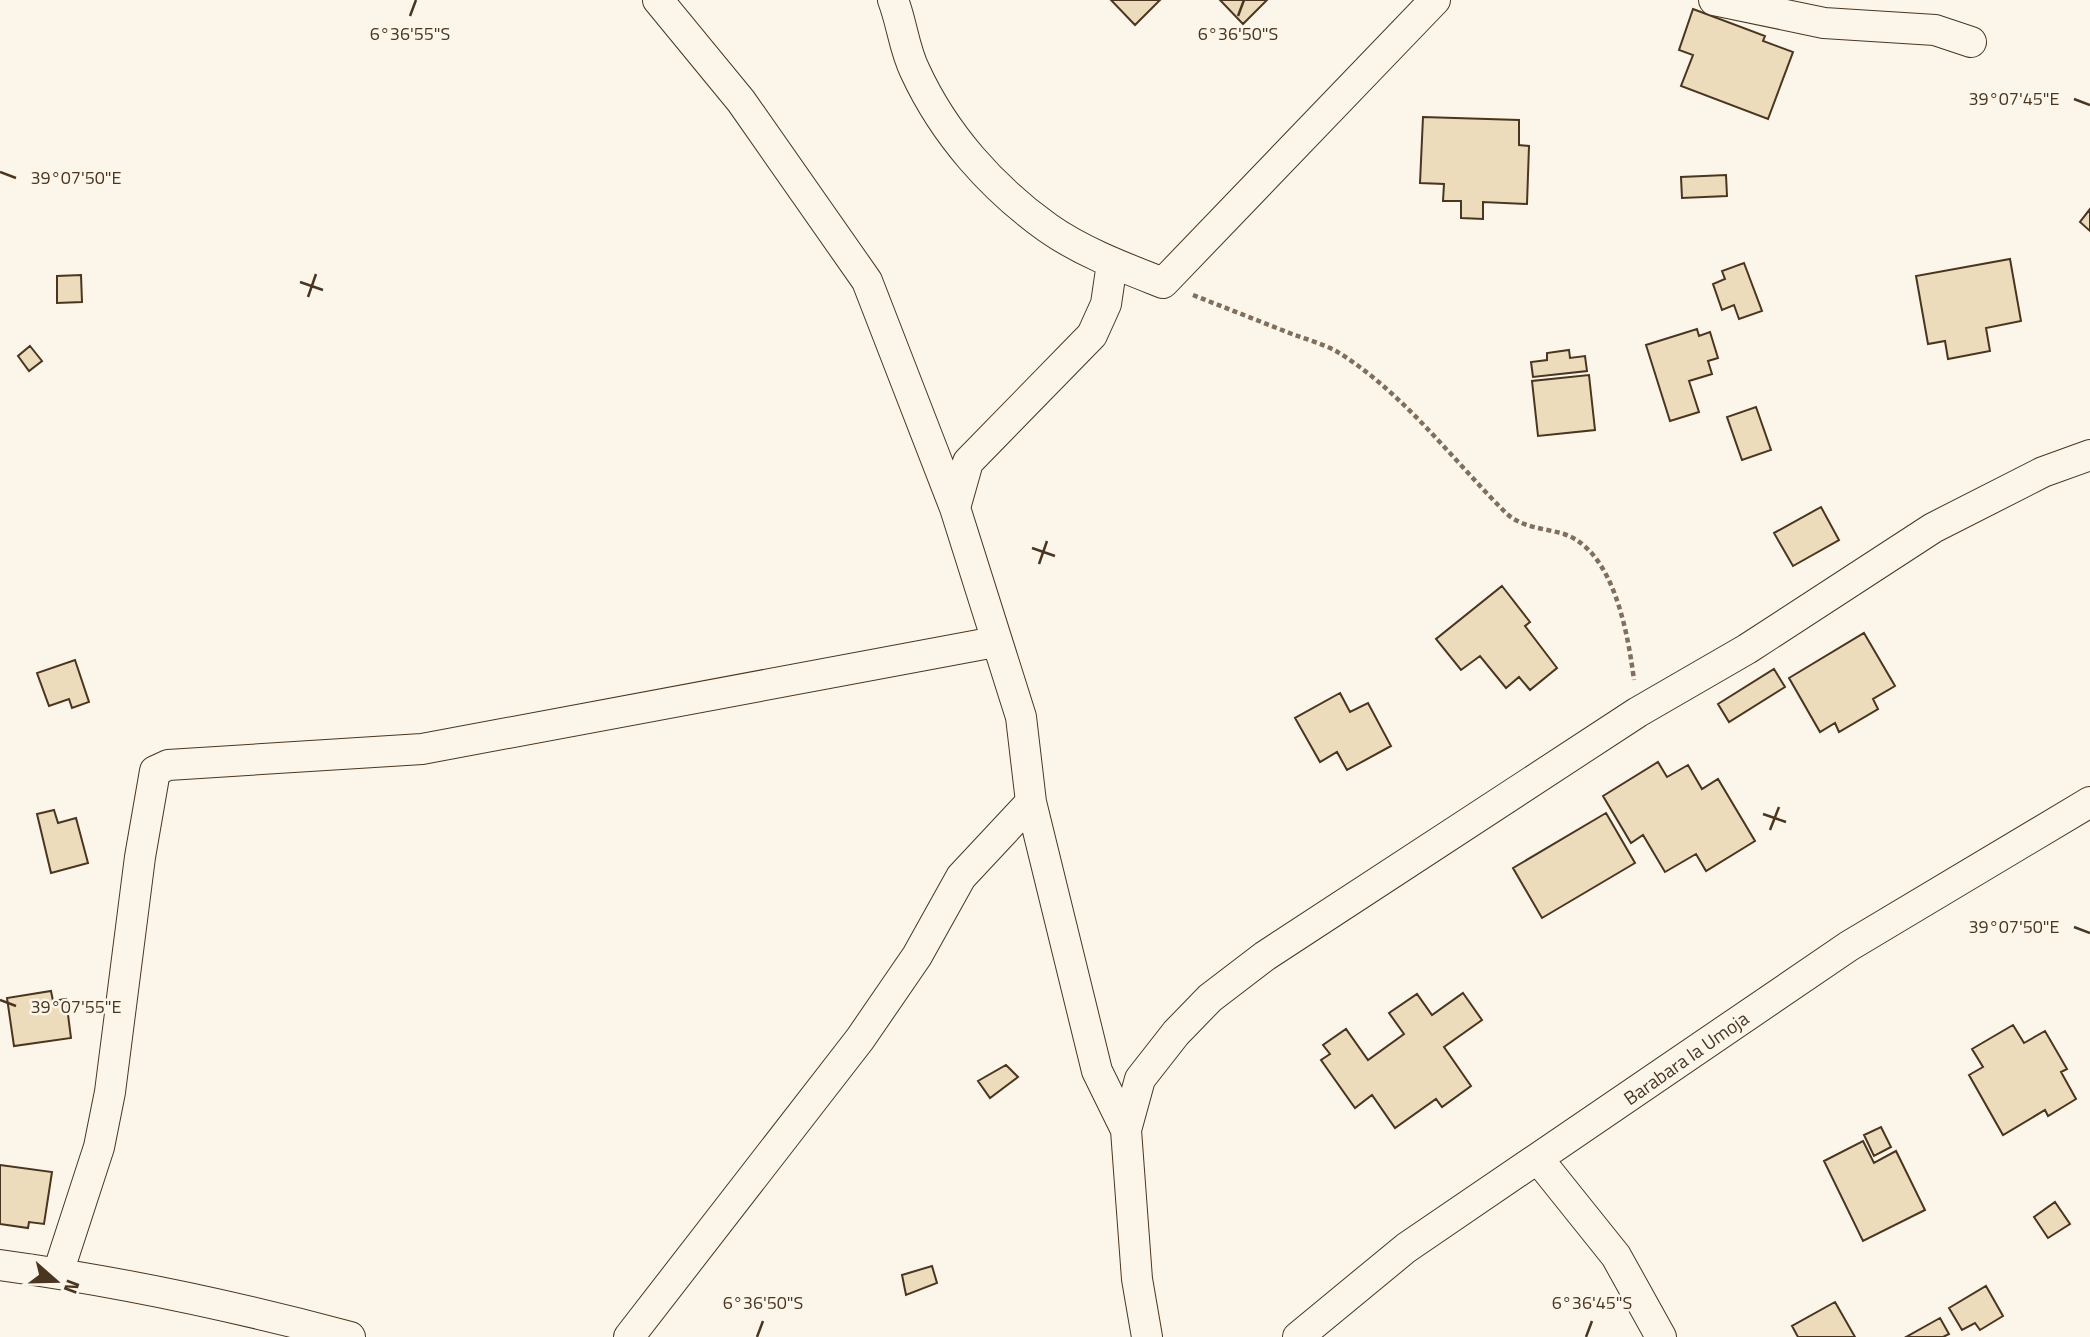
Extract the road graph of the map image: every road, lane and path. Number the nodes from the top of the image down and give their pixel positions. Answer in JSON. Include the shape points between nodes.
{"nodes":[{"id":1,"x":658,"y":0,"type":"edge"},
{"id":2,"x":893,"y":0,"type":"edge"},
{"id":3,"x":1435,"y":0,"type":"edge"},
{"id":4,"x":1714,"y":0,"type":"edge"},
{"id":5,"x":1971,"y":42,"type":"dead end"},
{"id":6,"x":1112,"y":263,"type":"junction"},
{"id":7,"x":1163,"y":283,"type":"junction"},
{"id":8,"x":2090,"y":455,"type":"edge"},
{"id":9,"x":955,"y":508,"type":"junction"},
{"id":10,"x":995,"y":642,"type":"junction"},
{"id":11,"x":1638,"y":712,"type":"junction"},
{"id":12,"x":1031,"y":802,"type":"junction"},
{"id":13,"x":2090,"y":802,"type":"edge"},
{"id":14,"x":1126,"y":1130,"type":"junction"},
{"id":15,"x":1539,"y":1160,"type":"junction"},
{"id":16,"x":0,"y":1265,"type":"edge"},
{"id":17,"x":58,"y":1273,"type":"junction"},
{"id":18,"x":349,"y":1337,"type":"edge"},
{"id":19,"x":629,"y":1337,"type":"edge"},
{"id":20,"x":1147,"y":1337,"type":"edge"},
{"id":21,"x":1298,"y":1337,"type":"edge"},
{"id":22,"x":1661,"y":1337,"type":"edge"}],
"edges":[{"from":1,"to":9,"type":"street","via":[[741,101],[867,281]]},
{"from":2,"to":6,"type":"street","via":[[914,70],[958,145],[1049,229]]},
{"from":3,"to":7,"type":"street"},
{"from":4,"to":5,"type":"street","via":[[1824,23],[1935,30]]},
{"from":6,"to":7,"type":"street"},
{"from":6,"to":9,"type":"street","via":[[1106,304],[1092,335],[968,462]]},
{"from":7,"to":11,"type":"path","via":[[1334,350],[1368,374],[1507,514],[1528,526],[1584,543],[1606,573],[1630,643]]},
{"from":8,"to":11,"type":"street","via":[[2043,472],[1933,527],[1747,649]]},
{"from":9,"to":10,"type":"street"},
{"from":10,"to":12,"type":"street","via":[[1021,717]]},
{"from":10,"to":17,"type":"street","via":[[422,749],[168,765],[155,771],[108,1103]]},
{"from":11,"to":14,"type":"street","via":[[1265,956],[1210,998],[1140,1079]]},
{"from":12,"to":14,"type":"street","via":[[1097,1072]]},
{"from":12,"to":19,"type":"street","via":[[961,877],[917,957],[860,1040]]},
{"from":13,"to":15,"type":"street","name":"Barabara la Umoja","via":[[1849,946]]},
{"from":14,"to":20,"type":"street"},
{"from":15,"to":21,"type":"street","name":"Barabara la Umoja","via":[[1406,1248]]},
{"from":15,"to":22,"type":"street","via":[[1616,1256]]},
{"from":16,"to":17,"type":"street"},
{"from":17,"to":18,"type":"street","via":[[270,1316]]}]}
